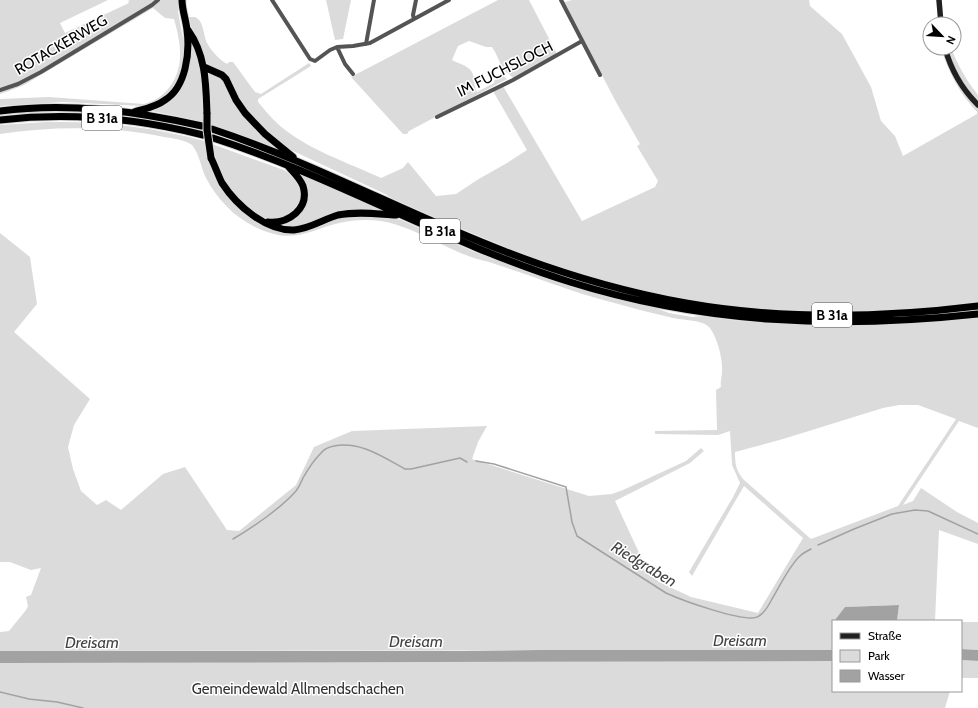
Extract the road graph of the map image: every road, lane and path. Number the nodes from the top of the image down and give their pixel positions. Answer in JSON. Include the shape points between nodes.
{"nodes":[{"id":1,"x":158,"y":0,"type":"edge"},
{"id":2,"x":182,"y":0,"type":"edge"},
{"id":3,"x":186,"y":0,"type":"edge"},
{"id":4,"x":272,"y":0,"type":"edge"},
{"id":5,"x":374,"y":0,"type":"edge"},
{"id":6,"x":416,"y":0,"type":"edge"},
{"id":7,"x":449,"y":0,"type":"edge"},
{"id":8,"x":561,"y":0,"type":"edge"},
{"id":9,"x":939,"y":0,"type":"edge"},
{"id":10,"x":183,"y":8,"type":"junction"},
{"id":11,"x":940,"y":16,"type":"edge"},
{"id":12,"x":414,"y":19,"type":"junction"},
{"id":13,"x":187,"y":30,"type":"junction"},
{"id":14,"x":582,"y":41,"type":"junction"},
{"id":15,"x":366,"y":44,"type":"junction"},
{"id":16,"x":337,"y":47,"type":"junction"},
{"id":17,"x":948,"y":56,"type":"edge"},
{"id":18,"x":204,"y":67,"type":"junction"},
{"id":19,"x":353,"y":74,"type":"dead end"},
{"id":20,"x":600,"y":75,"type":"dead end"},
{"id":21,"x":0,"y":90,"type":"edge"},
{"id":22,"x":978,"y":105,"type":"edge"},
{"id":23,"x":0,"y":111,"type":"edge"},
{"id":24,"x":132,"y":113,"type":"junction"},
{"id":25,"x":438,"y":117,"type":"dead end"},
{"id":26,"x":0,"y":120,"type":"edge"},
{"id":27,"x":202,"y":126,"type":"dead end"},
{"id":28,"x":212,"y":129,"type":"dead end"},
{"id":29,"x":203,"y":135,"type":"dead end"},
{"id":30,"x":213,"y":138,"type":"dead end"},
{"id":31,"x":296,"y":160,"type":"junction"},
{"id":32,"x":286,"y":164,"type":"junction"},
{"id":33,"x":403,"y":215,"type":"junction"},
{"id":34,"x":264,"y":221,"type":"junction"},
{"id":35,"x":978,"y":306,"type":"edge"},
{"id":36,"x":978,"y":314,"type":"edge"}],
"edges":[{"from":1,"to":21,"type":"street","name":"ROTACKERWEG","via":[[41,72]]},
{"from":2,"to":10,"type":"highway"},
{"from":3,"to":10,"type":"highway"},
{"from":4,"to":16,"type":"street","via":[[310,59],[315,61]]},
{"from":5,"to":15,"type":"street"},
{"from":6,"to":12,"type":"street"},
{"from":7,"to":12,"type":"street"},
{"from":8,"to":14,"type":"street"},
{"from":9,"to":11,"type":"street"},
{"from":10,"to":13,"type":"highway"},
{"from":12,"to":15,"type":"street"},
{"from":13,"to":18,"type":"highway","via":[[196,44]]},
{"from":13,"to":24,"type":"highway","via":[[187,62],[177,88],[167,100]]},
{"from":14,"to":20,"type":"street"},
{"from":14,"to":25,"type":"street","name":"IM FUCHSLOCH"},
{"from":15,"to":16,"type":"street"},
{"from":16,"to":19,"type":"street"},
{"from":17,"to":22,"type":"street","via":[[960,83]]},
{"from":18,"to":31,"type":"highway","via":[[226,79],[236,100],[254,124]]},
{"from":18,"to":34,"type":"highway","bridge":true,"via":[[208,138],[217,172],[229,192],[245,209]]},
{"from":23,"to":24,"type":"highway","number":"B 31a","via":[[73,108]]},
{"from":24,"to":27,"type":"highway","number":"B 31a"},
{"from":26,"to":29,"type":"highway","number":"B 31a","via":[[61,116],[100,118],[147,123]]},
{"from":28,"to":31,"type":"highway","number":"B 31a"},
{"from":30,"to":32,"type":"highway","number":"B 31a"},
{"from":31,"to":35,"type":"highway","number":"B 31a","via":[[503,251],[616,288],[687,304],[810,315],[877,315]]},
{"from":32,"to":33,"type":"highway","number":"B 31a"},
{"from":32,"to":34,"type":"highway","via":[[298,177],[302,186],[304,198],[301,207],[296,214],[284,221]]},
{"from":33,"to":34,"type":"highway","via":[[360,212],[329,218],[296,230],[276,228]]},
{"from":33,"to":36,"type":"highway","number":"B 31a","via":[[484,250],[569,282],[634,300],[692,311],[758,319],[844,322]]}]}
